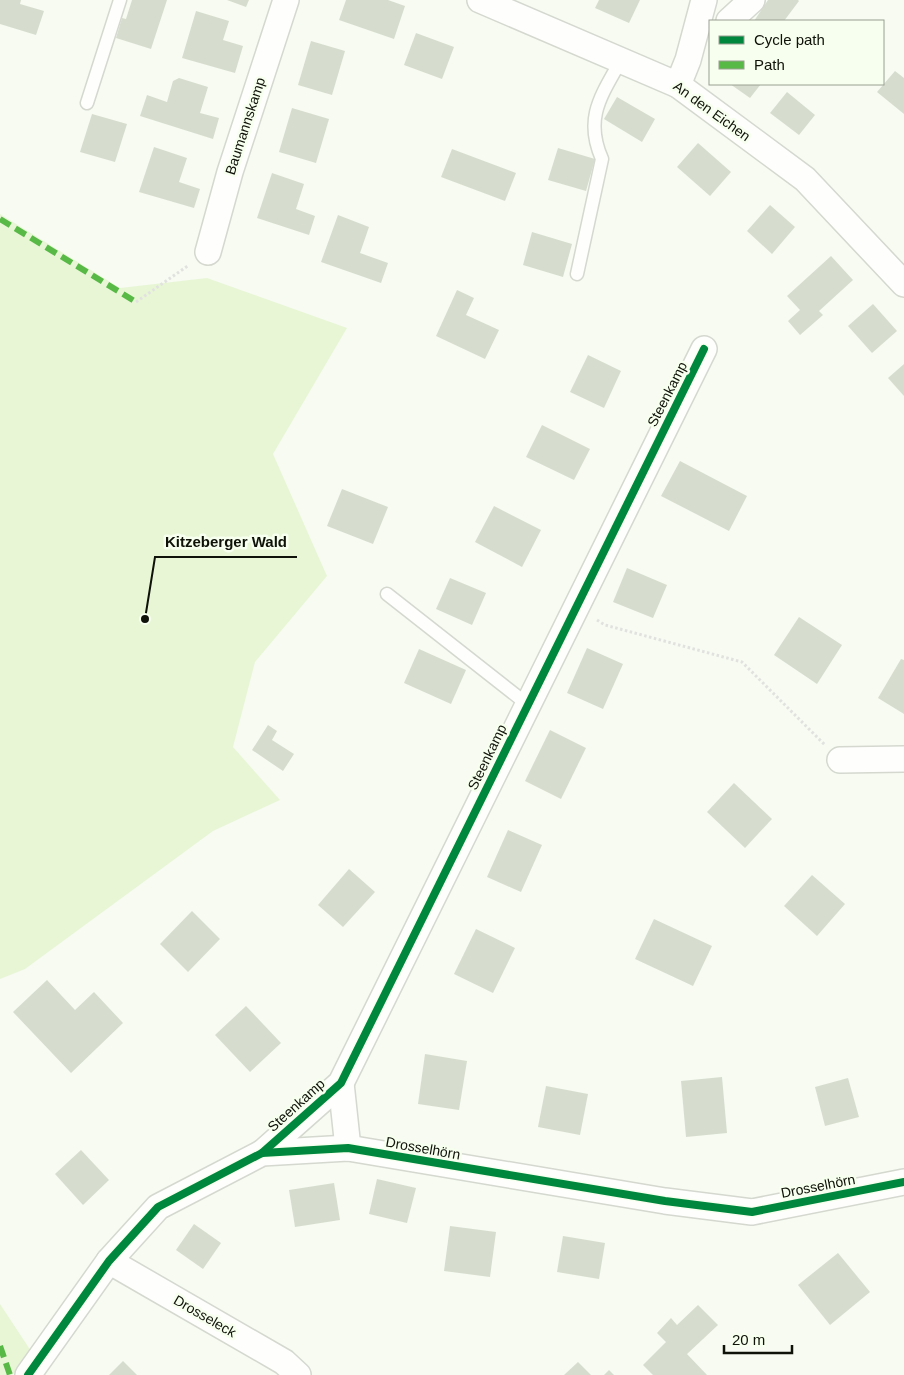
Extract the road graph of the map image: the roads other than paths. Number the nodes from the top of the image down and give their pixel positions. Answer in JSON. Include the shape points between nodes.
{"nodes":[{"id":1,"x":120,"y":0,"type":"edge"},
{"id":2,"x":286,"y":0,"type":"edge"},
{"id":3,"x":704,"y":0,"type":"edge"},
{"id":4,"x":752,"y":0,"type":"edge"},
{"id":5,"x":488,"y":1,"type":"edge"},
{"id":6,"x":731,"y":20,"type":"edge"},
{"id":7,"x":709,"y":40,"type":"edge"},
{"id":8,"x":620,"y":60,"type":"junction"},
{"id":9,"x":688,"y":60,"type":"junction"},
{"id":10,"x":678,"y":85,"type":"junction"},
{"id":11,"x":87,"y":103,"type":"dead end"},
{"id":12,"x":208,"y":252,"type":"road end"},
{"id":13,"x":577,"y":274,"type":"dead end"},
{"id":14,"x":904,"y":284,"type":"edge"},
{"id":15,"x":704,"y":349,"type":"dead end"},
{"id":16,"x":387,"y":594,"type":"dead end"},
{"id":17,"x":527,"y":704,"type":"junction"},
{"id":18,"x":904,"y":759,"type":"edge"},
{"id":19,"x":840,"y":760,"type":"road end"},
{"id":20,"x":341,"y":1082,"type":"junction"},
{"id":21,"x":348,"y":1148,"type":"junction"},
{"id":22,"x":262,"y":1153,"type":"junction"},
{"id":23,"x":904,"y":1182,"type":"edge"},
{"id":24,"x":109,"y":1261,"type":"junction"},
{"id":25,"x":28,"y":1375,"type":"edge"},
{"id":26,"x":298,"y":1375,"type":"edge"}],
"edges":[{"from":1,"to":11,"type":"lane"},
{"from":2,"to":12,"type":"street","name":"Baumannskamp","via":[[230,172]]},
{"from":3,"to":9,"type":"street"},
{"from":4,"to":6,"type":"street"},
{"from":5,"to":8,"type":"street","name":"An den Eichen"},
{"from":7,"to":9,"type":"street"},
{"from":8,"to":10,"type":"street","name":"An den Eichen"},
{"from":8,"to":13,"type":"lane","via":[[601,97],[593,126],[602,159]]},
{"from":9,"to":10,"type":"street"},
{"from":10,"to":14,"type":"street","name":"An den Eichen","via":[[805,179]]},
{"from":15,"to":17,"type":"street","name":"Steenkamp"},
{"from":16,"to":17,"type":"lane"},
{"from":17,"to":20,"type":"street","name":"Steenkamp"},
{"from":18,"to":19,"type":"street"},
{"from":20,"to":21,"type":"street"},
{"from":20,"to":22,"type":"street","name":"Steenkamp"},
{"from":21,"to":22,"type":"street","name":"Drosselhörn"},
{"from":21,"to":23,"type":"street","name":"Drosselhörn","via":[[665,1201],[752,1212]]},
{"from":22,"to":24,"type":"street","name":"Drosselhörn","via":[[158,1207]]},
{"from":24,"to":25,"type":"street","name":"Drosselhörn"},
{"from":24,"to":26,"type":"street","name":"Drosseleck","via":[[284,1362]]}]}
